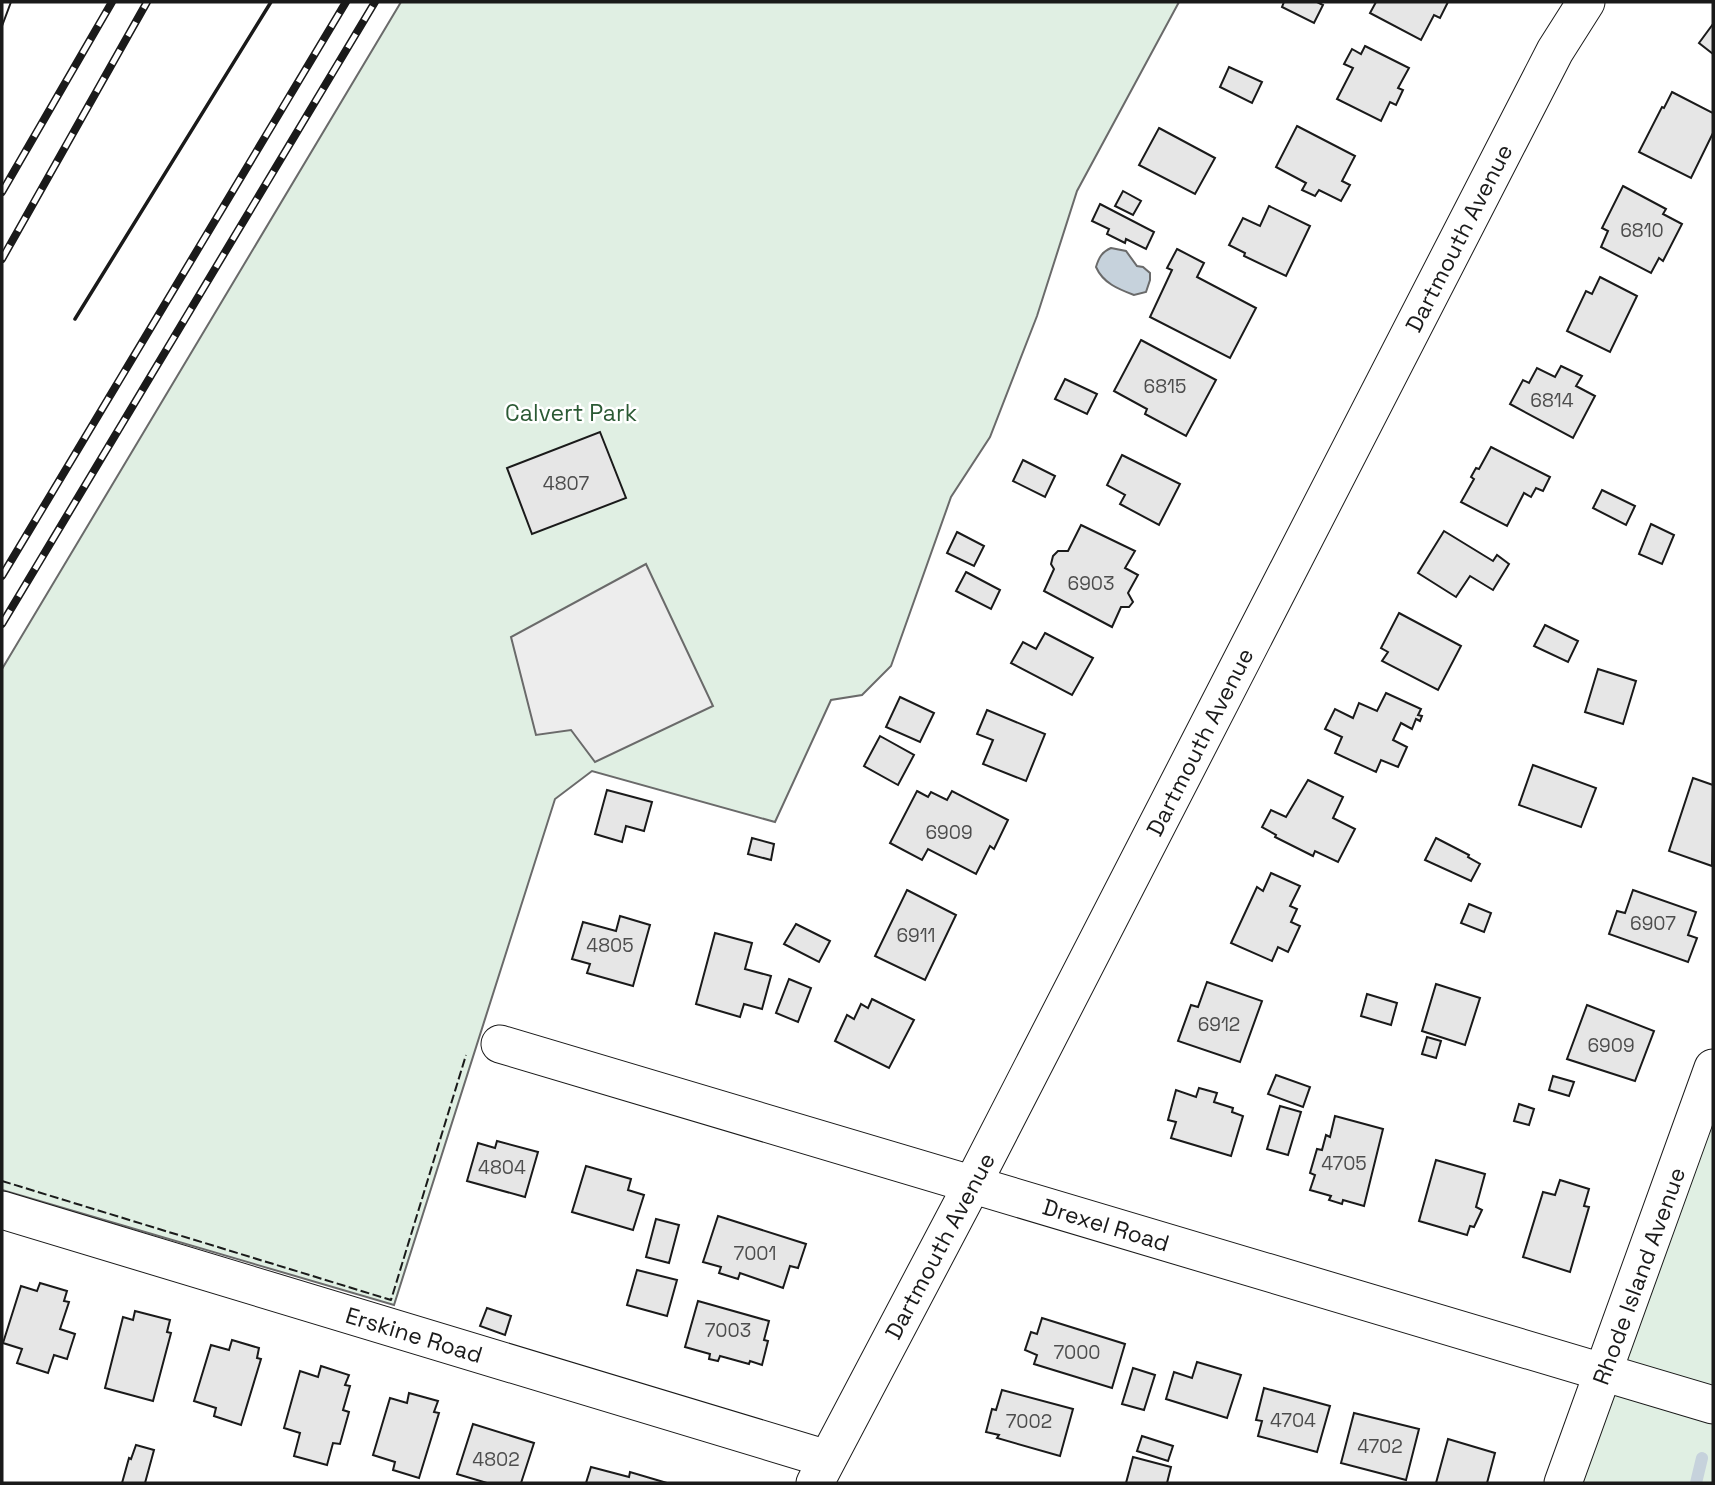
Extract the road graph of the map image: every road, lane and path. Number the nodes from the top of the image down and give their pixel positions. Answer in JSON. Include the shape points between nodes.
{"nodes":[{"id":1,"x":1586,"y":2,"type":"edge"},
{"id":2,"x":500,"y":1044,"type":"dead end"},
{"id":3,"x":1713,"y":1068,"type":"edge"},
{"id":4,"x":972,"y":1185,"type":"junction"},
{"id":5,"x":2,"y":1210,"type":"edge"},
{"id":6,"x":1604,"y":1373,"type":"junction"},
{"id":7,"x":1713,"y":1405,"type":"edge"},
{"id":8,"x":821,"y":1471,"type":"edge"},
{"id":9,"x":1563,"y":1483,"type":"edge"}],
"edges":[{"from":1,"to":4,"type":"street","name":"Dartmouth Avenue","via":[[1555,51]]},
{"from":2,"to":4,"type":"street","name":"Drexel Road"},
{"from":3,"to":6,"type":"street","name":"Rhode Island Avenue"},
{"from":4,"to":6,"type":"street","name":"Drexel Road"},
{"from":4,"to":8,"type":"street","name":"Dartmouth Avenue"},
{"from":5,"to":8,"type":"street","name":"Erskine Road"},
{"from":6,"to":7,"type":"street","name":"Drexel Road"},
{"from":6,"to":9,"type":"street","name":"Rhode Island Avenue"}]}
